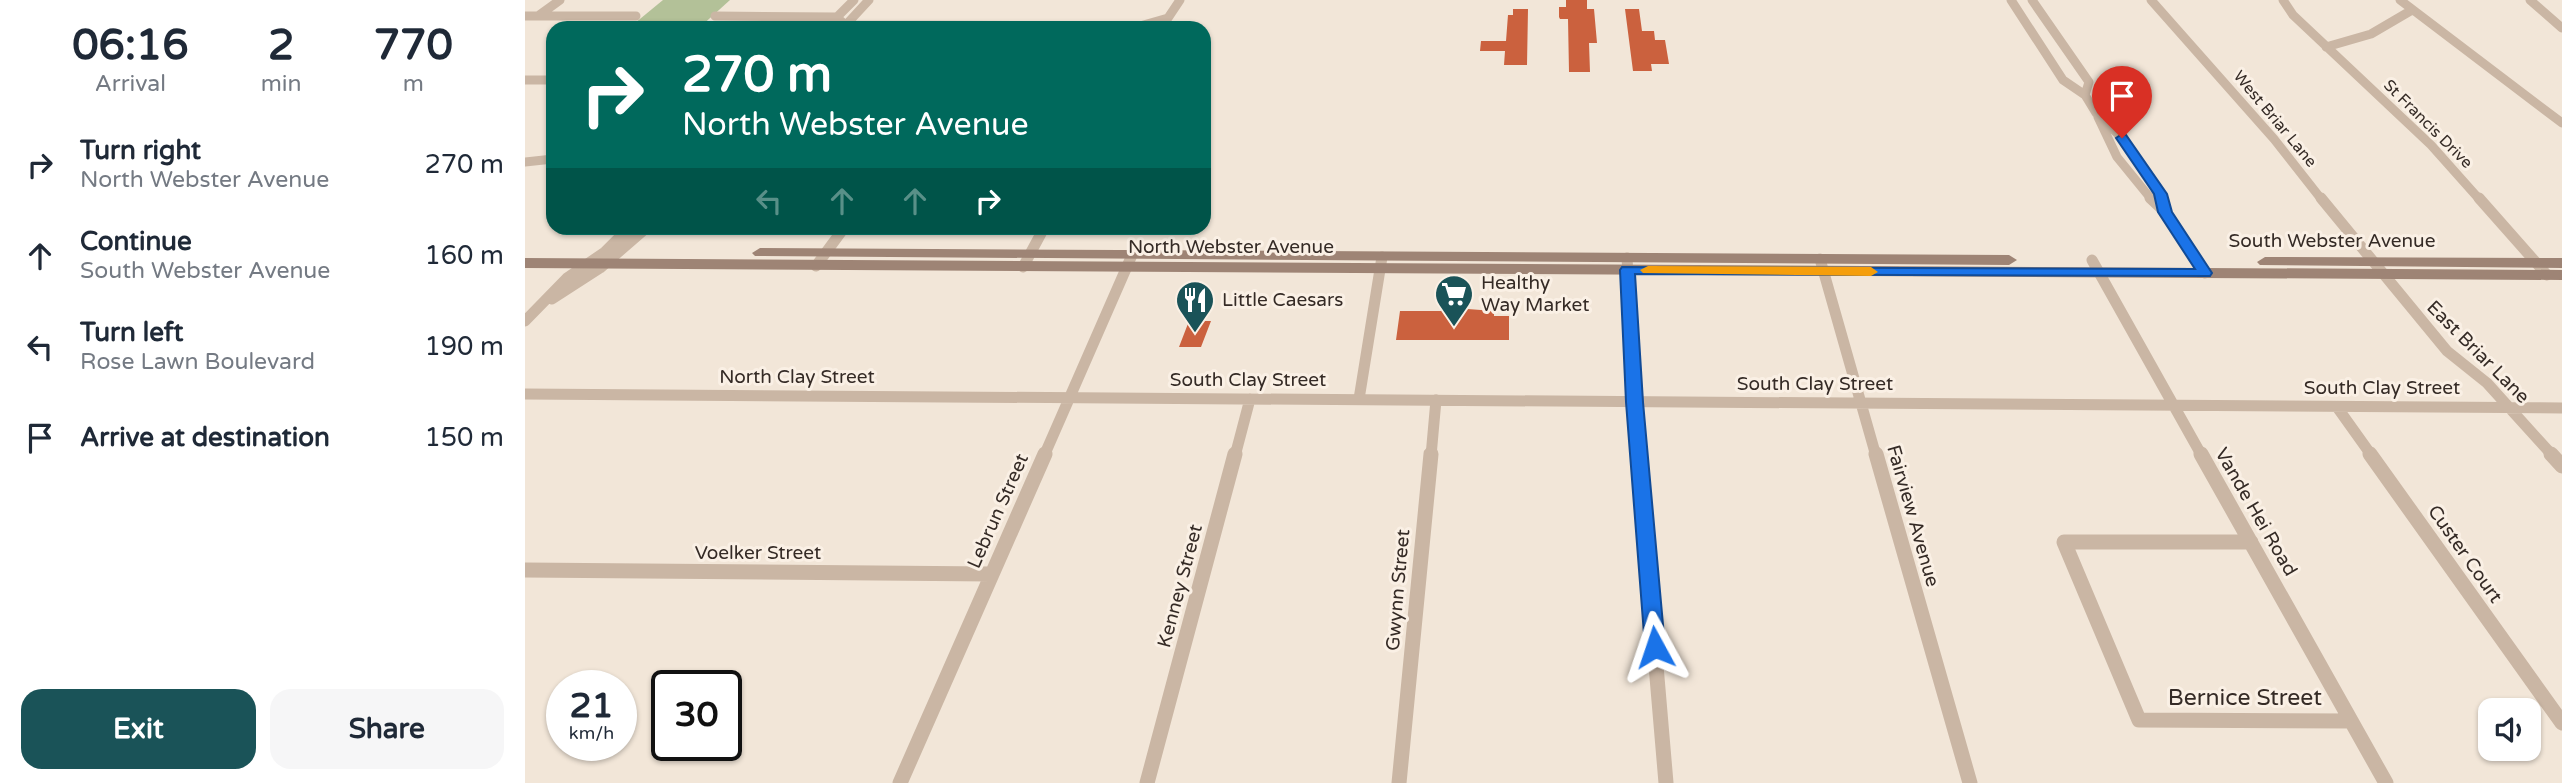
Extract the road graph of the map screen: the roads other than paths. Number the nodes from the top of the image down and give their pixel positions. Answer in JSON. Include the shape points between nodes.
{"nodes":[{"id":1,"x":560,"y":0,"type":"edge"},
{"id":2,"x":854,"y":0,"type":"edge"},
{"id":3,"x":869,"y":0,"type":"edge"},
{"id":4,"x":1180,"y":0,"type":"edge"},
{"id":5,"x":2011,"y":0,"type":"edge"},
{"id":6,"x":2032,"y":0,"type":"edge"},
{"id":7,"x":2151,"y":0,"type":"edge"},
{"id":8,"x":2273,"y":0,"type":"edge"},
{"id":9,"x":2283,"y":0,"type":"edge"},
{"id":10,"x":2400,"y":0,"type":"edge"},
{"id":11,"x":2530,"y":0,"type":"edge"},
{"id":12,"x":2412,"y":10,"type":"junction"},
{"id":13,"x":2293,"y":15,"type":"junction"},
{"id":14,"x":525,"y":16,"type":"edge"},
{"id":15,"x":538,"y":16,"type":"junction"},
{"id":16,"x":636,"y":16,"type":"dead end"},
{"id":17,"x":715,"y":16,"type":"dead end"},
{"id":18,"x":837,"y":17,"type":"junction"},
{"id":19,"x":2562,"y":19,"type":"edge"},
{"id":20,"x":833,"y":21,"type":"edge"},
{"id":21,"x":840,"y":21,"type":"edge"},
{"id":22,"x":850,"y":21,"type":"edge"},
{"id":23,"x":1162,"y":21,"type":"edge"},
{"id":24,"x":2562,"y":28,"type":"edge"},
{"id":25,"x":2326,"y":47,"type":"junction"},
{"id":26,"x":525,"y":80,"type":"edge"},
{"id":27,"x":546,"y":80,"type":"edge"},
{"id":28,"x":2085,"y":95,"type":"junction"},
{"id":29,"x":2562,"y":123,"type":"edge"},
{"id":30,"x":546,"y":160,"type":"edge"},
{"id":31,"x":525,"y":162,"type":"edge"},
{"id":32,"x":624,"y":235,"type":"edge"},
{"id":33,"x":637,"y":235,"type":"edge"},
{"id":34,"x":839,"y":235,"type":"edge"},
{"id":35,"x":1040,"y":235,"type":"edge"},
{"id":36,"x":525,"y":252,"type":"edge"},
{"id":37,"x":610,"y":256,"type":"junction"},
{"id":38,"x":820,"y":260,"type":"junction"},
{"id":39,"x":1026,"y":261,"type":"junction"},
{"id":40,"x":1129,"y":261,"type":"junction"},
{"id":41,"x":2371,"y":262,"type":"junction"},
{"id":42,"x":525,"y":263,"type":"edge"},
{"id":43,"x":1381,"y":263,"type":"junction"},
{"id":44,"x":2535,"y":263,"type":"junction"},
{"id":45,"x":2562,"y":263,"type":"edge"},
{"id":46,"x":589,"y":264,"type":"junction"},
{"id":47,"x":1627,"y":264,"type":"junction"},
{"id":48,"x":1822,"y":265,"type":"junction"},
{"id":49,"x":1894,"y":265,"type":"joint"},
{"id":50,"x":2096,"y":266,"type":"junction"},
{"id":51,"x":2201,"y":267,"type":"junction"},
{"id":52,"x":2382,"y":275,"type":"junction"},
{"id":53,"x":2555,"y":275,"type":"edge"},
{"id":54,"x":540,"y":306,"type":"junction"},
{"id":55,"x":525,"y":321,"type":"edge"},
{"id":56,"x":525,"y":394,"type":"edge"},
{"id":57,"x":1068,"y":398,"type":"junction"},
{"id":58,"x":1250,"y":399,"type":"junction"},
{"id":59,"x":1359,"y":399,"type":"junction"},
{"id":60,"x":1436,"y":400,"type":"junction"},
{"id":61,"x":1635,"y":402,"type":"junction"},
{"id":62,"x":1860,"y":403,"type":"junction"},
{"id":63,"x":2173,"y":406,"type":"junction"},
{"id":64,"x":2336,"y":407,"type":"junction"},
{"id":65,"x":2511,"y":408,"type":"junction"},
{"id":66,"x":2562,"y":408,"type":"edge"},
{"id":67,"x":2562,"y":466,"type":"edge"},
{"id":68,"x":2251,"y":542,"type":"junction"},
{"id":69,"x":525,"y":570,"type":"edge"},
{"id":70,"x":991,"y":574,"type":"junction"},
{"id":71,"x":2139,"y":720,"type":"joint"},
{"id":72,"x":2351,"y":721,"type":"junction"},
{"id":73,"x":2562,"y":723,"type":"edge"},
{"id":74,"x":900,"y":783,"type":"edge"},
{"id":75,"x":1147,"y":783,"type":"edge"},
{"id":76,"x":1399,"y":783,"type":"edge"},
{"id":77,"x":1666,"y":783,"type":"edge"},
{"id":78,"x":1970,"y":783,"type":"edge"},
{"id":79,"x":2386,"y":783,"type":"edge"}],
"edges":[{"from":1,"to":15,"type":"street"},
{"from":2,"to":18,"type":"street"},
{"from":3,"to":22,"type":"street"},
{"from":4,"to":23,"type":"street"},
{"from":5,"to":28,"type":"street","via":[[2063,80]]},
{"from":6,"to":28,"type":"street","via":[[2089,82]]},
{"from":7,"to":41,"type":"street","name":"West Briar Lane","via":[[2274,139]]},
{"from":8,"to":13,"type":"street"},
{"from":9,"to":13,"type":"street","name":"St Francis Drive"},
{"from":10,"to":12,"type":"street"},
{"from":11,"to":19,"type":"street"},
{"from":11,"to":24,"type":"street"},
{"from":12,"to":25,"type":"street","via":[[2371,33]]},
{"from":12,"to":29,"type":"street"},
{"from":13,"to":25,"type":"street","name":"St Francis Drive"},
{"from":14,"to":15,"type":"street"},
{"from":15,"to":16,"type":"street"},
{"from":17,"to":18,"type":"street"},
{"from":18,"to":20,"type":"street"},
{"from":18,"to":21,"type":"street"},
{"from":25,"to":44,"type":"street","name":"St Francis Drive","via":[[2431,145]]},
{"from":26,"to":27,"type":"street"},
{"from":28,"to":51,"type":"street","via":[[2104,136],[2143,194],[2165,212]]},
{"from":30,"to":31,"type":"street"},
{"from":32,"to":37,"type":"street"},
{"from":33,"to":37,"type":"street"},
{"from":34,"to":38,"type":"street"},
{"from":35,"to":39,"type":"street"},
{"from":36,"to":37,"type":"main road","name":"North Webster Avenue"},
{"from":37,"to":38,"type":"main road","name":"North Webster Avenue"},
{"from":37,"to":46,"type":"main road","name":"North Webster Avenue"},
{"from":37,"to":54,"type":"street"},
{"from":38,"to":39,"type":"main road","name":"North Webster Avenue"},
{"from":39,"to":40,"type":"main road","name":"North Webster Avenue"},
{"from":40,"to":43,"type":"main road","name":"North Webster Avenue"},
{"from":40,"to":57,"type":"street","name":"Lebrun Street"},
{"from":41,"to":44,"type":"main road","name":"South Webster Avenue"},
{"from":41,"to":51,"type":"main road","name":"South Webster Avenue"},
{"from":41,"to":52,"type":"street","name":"East Briar Lane"},
{"from":42,"to":46,"type":"main road","name":"North Webster Avenue"},
{"from":43,"to":47,"type":"main road","name":"North Webster Avenue"},
{"from":43,"to":59,"type":"street"},
{"from":44,"to":45,"type":"main road","name":"South Webster Avenue"},
{"from":44,"to":53,"type":"street","name":"St Francis Drive"},
{"from":46,"to":54,"type":"street","via":[[567,278]]},
{"from":47,"to":48,"type":"main road","name":"North Webster Avenue"},
{"from":47,"to":61,"type":"street"},
{"from":48,"to":49,"type":"main road","name":"North Webster Avenue"},
{"from":48,"to":62,"type":"street","name":"Fairview Avenue"},
{"from":49,"to":50,"type":"main road","name":"South Webster Avenue"},
{"from":50,"to":51,"type":"main road","name":"South Webster Avenue"},
{"from":50,"to":63,"type":"street","name":"Vande Hei Road"},
{"from":51,"to":52,"type":"main road","name":"South Webster Avenue"},
{"from":52,"to":53,"type":"main road","name":"South Webster Avenue"},
{"from":52,"to":65,"type":"street","name":"East Briar Lane","via":[[2447,351],[2475,371]]},
{"from":54,"to":55,"type":"street"},
{"from":56,"to":57,"type":"street","name":"North Clay Street"},
{"from":57,"to":58,"type":"street","name":"South Clay Street"},
{"from":57,"to":70,"type":"street","name":"Lebrun Street"},
{"from":58,"to":59,"type":"street","name":"South Clay Street"},
{"from":58,"to":75,"type":"street","name":"Kenney Street"},
{"from":59,"to":60,"type":"street","name":"South Clay Street"},
{"from":60,"to":61,"type":"street","name":"South Clay Street"},
{"from":60,"to":76,"type":"street","name":"Gwynn Street"},
{"from":61,"to":62,"type":"street","name":"South Clay Street"},
{"from":61,"to":77,"type":"street"},
{"from":62,"to":63,"type":"street","name":"South Clay Street"},
{"from":62,"to":78,"type":"street","name":"Fairview Avenue"},
{"from":63,"to":64,"type":"street","name":"South Clay Street"},
{"from":63,"to":68,"type":"street","name":"Vande Hei Road"},
{"from":64,"to":65,"type":"street","name":"South Clay Street"},
{"from":64,"to":73,"type":"street","name":"Custer Court"},
{"from":65,"to":66,"type":"street","name":"South Clay Street"},
{"from":65,"to":67,"type":"street","name":"East Briar Lane"},
{"from":68,"to":71,"type":"street","via":[[2064,542]]},
{"from":68,"to":72,"type":"street","name":"Vande Hei Road"},
{"from":69,"to":70,"type":"street","name":"Voelker Street"},
{"from":70,"to":74,"type":"street","name":"Lebrun Street"},
{"from":71,"to":72,"type":"street","name":"Bernice Street"},
{"from":72,"to":79,"type":"street","name":"Vande Hei Road"}]}
